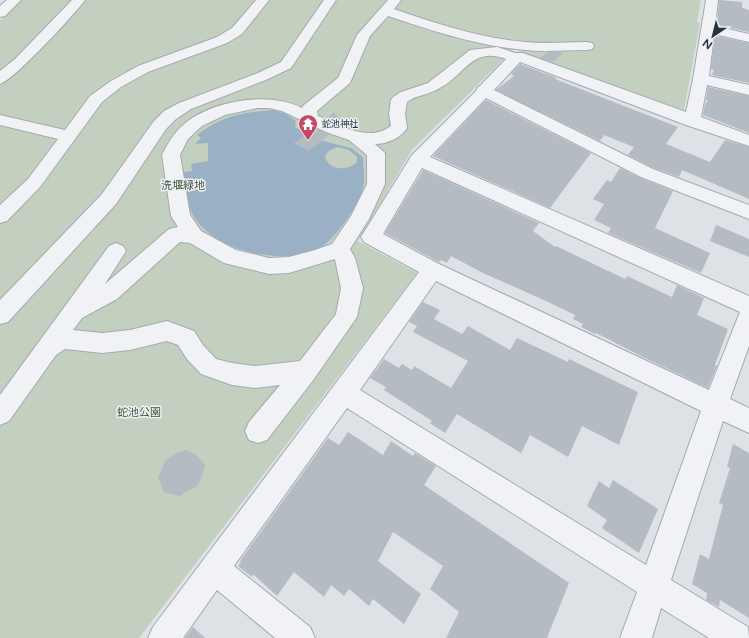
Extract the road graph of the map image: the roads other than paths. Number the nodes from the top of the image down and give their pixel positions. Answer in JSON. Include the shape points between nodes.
{"nodes":[{"id":1,"x":15,"y":0,"type":"edge"},
{"id":2,"x":79,"y":0,"type":"edge"},
{"id":3,"x":263,"y":0,"type":"edge"},
{"id":4,"x":330,"y":0,"type":"edge"},
{"id":5,"x":712,"y":0,"type":"edge"},
{"id":6,"x":390,"y":5,"type":"edge"},
{"id":7,"x":0,"y":13,"type":"edge"},
{"id":8,"x":708,"y":29,"type":"junction"},
{"id":9,"x":749,"y":38,"type":"edge"},
{"id":10,"x":486,"y":46,"type":"junction"},
{"id":11,"x":587,"y":46,"type":"dead end"},
{"id":12,"x":516,"y":58,"type":"junction"},
{"id":13,"x":701,"y":78,"type":"junction"},
{"id":14,"x":0,"y":80,"type":"edge"},
{"id":15,"x":483,"y":90,"type":"junction"},
{"id":16,"x":749,"y":90,"type":"edge"},
{"id":17,"x":311,"y":119,"type":"junction"},
{"id":18,"x":0,"y":120,"type":"edge"},
{"id":19,"x":692,"y":121,"type":"junction"},
{"id":20,"x":68,"y":136,"type":"junction"},
{"id":21,"x":356,"y":138,"type":"junction"},
{"id":22,"x":749,"y":141,"type":"edge"},
{"id":23,"x":418,"y":159,"type":"junction"},
{"id":24,"x":749,"y":212,"type":"edge"},
{"id":25,"x":0,"y":216,"type":"edge"},
{"id":26,"x":194,"y":236,"type":"junction"},
{"id":27,"x":339,"y":248,"type":"junction"},
{"id":28,"x":116,"y":251,"type":"dead end"},
{"id":29,"x":432,"y":270,"type":"junction"},
{"id":30,"x":749,"y":306,"type":"edge"},
{"id":31,"x":74,"y":312,"type":"junction"},
{"id":32,"x":0,"y":316,"type":"edge"},
{"id":33,"x":749,"y":316,"type":"edge"},
{"id":34,"x":48,"y":348,"type":"junction"},
{"id":35,"x":306,"y":371,"type":"junction"},
{"id":36,"x":344,"y":392,"type":"junction"},
{"id":37,"x":716,"y":404,"type":"junction"},
{"id":38,"x":0,"y":413,"type":"edge"},
{"id":39,"x":749,"y":421,"type":"edge"},
{"id":40,"x":258,"y":431,"type":"dead end"},
{"id":41,"x":216,"y":568,"type":"junction"},
{"id":42,"x":654,"y":586,"type":"junction"},
{"id":43,"x":164,"y":638,"type":"edge"},
{"id":44,"x":299,"y":638,"type":"edge"},
{"id":45,"x":636,"y":638,"type":"edge"},
{"id":46,"x":737,"y":638,"type":"edge"}],
"edges":[{"from":1,"to":7,"type":"street"},
{"from":2,"to":14,"type":"street"},
{"from":3,"to":20,"type":"street","via":[[237,31],[222,40],[143,69],[116,84],[96,99]]},
{"from":4,"to":32,"type":"street","via":[[286,65],[185,106],[160,124],[110,199]]},
{"from":5,"to":8,"type":"street"},
{"from":6,"to":10,"type":"street","via":[[441,29]]},
{"from":6,"to":17,"type":"street","via":[[364,35],[345,80],[310,108],[308,112]]},
{"from":8,"to":9,"type":"street"},
{"from":8,"to":13,"type":"street"},
{"from":10,"to":11,"type":"street"},
{"from":10,"to":12,"type":"street"},
{"from":10,"to":21,"type":"street","via":[[433,86],[399,100],[399,128],[393,134],[367,139]]},
{"from":12,"to":15,"type":"street"},
{"from":12,"to":19,"type":"street","via":[[518,56]]},
{"from":13,"to":16,"type":"street"},
{"from":13,"to":19,"type":"street"},
{"from":15,"to":23,"type":"street"},
{"from":15,"to":24,"type":"street","via":[[647,173]]},
{"from":17,"to":21,"type":"street"},
{"from":17,"to":26,"type":"street","via":[[281,105],[254,104],[228,109],[207,117],[188,129],[171,155],[181,216]]},
{"from":18,"to":20,"type":"street"},
{"from":19,"to":22,"type":"street"},
{"from":20,"to":25,"type":"street","via":[[34,183]]},
{"from":21,"to":27,"type":"street","via":[[376,153],[376,184],[359,220]]},
{"from":23,"to":29,"type":"street","via":[[371,237]]},
{"from":23,"to":30,"type":"street"},
{"from":26,"to":27,"type":"street","via":[[231,257],[269,266],[289,265],[319,257]]},
{"from":26,"to":31,"type":"street","via":[[176,234],[109,293]]},
{"from":27,"to":35,"type":"street","via":[[352,288],[346,317]]},
{"from":28,"to":31,"type":"street"},
{"from":29,"to":36,"type":"street"},
{"from":29,"to":37,"type":"street"},
{"from":31,"to":34,"type":"street"},
{"from":33,"to":37,"type":"street"},
{"from":34,"to":35,"type":"street","via":[[62,339],[102,343],[130,340],[166,331],[186,338],[209,367],[232,374],[255,377]]},
{"from":34,"to":38,"type":"street"},
{"from":35,"to":40,"type":"street"},
{"from":36,"to":41,"type":"street"},
{"from":36,"to":42,"type":"street"},
{"from":37,"to":39,"type":"street"},
{"from":37,"to":42,"type":"street"},
{"from":41,"to":43,"type":"street"},
{"from":41,"to":44,"type":"street"},
{"from":42,"to":45,"type":"street"},
{"from":42,"to":46,"type":"street"}]}
